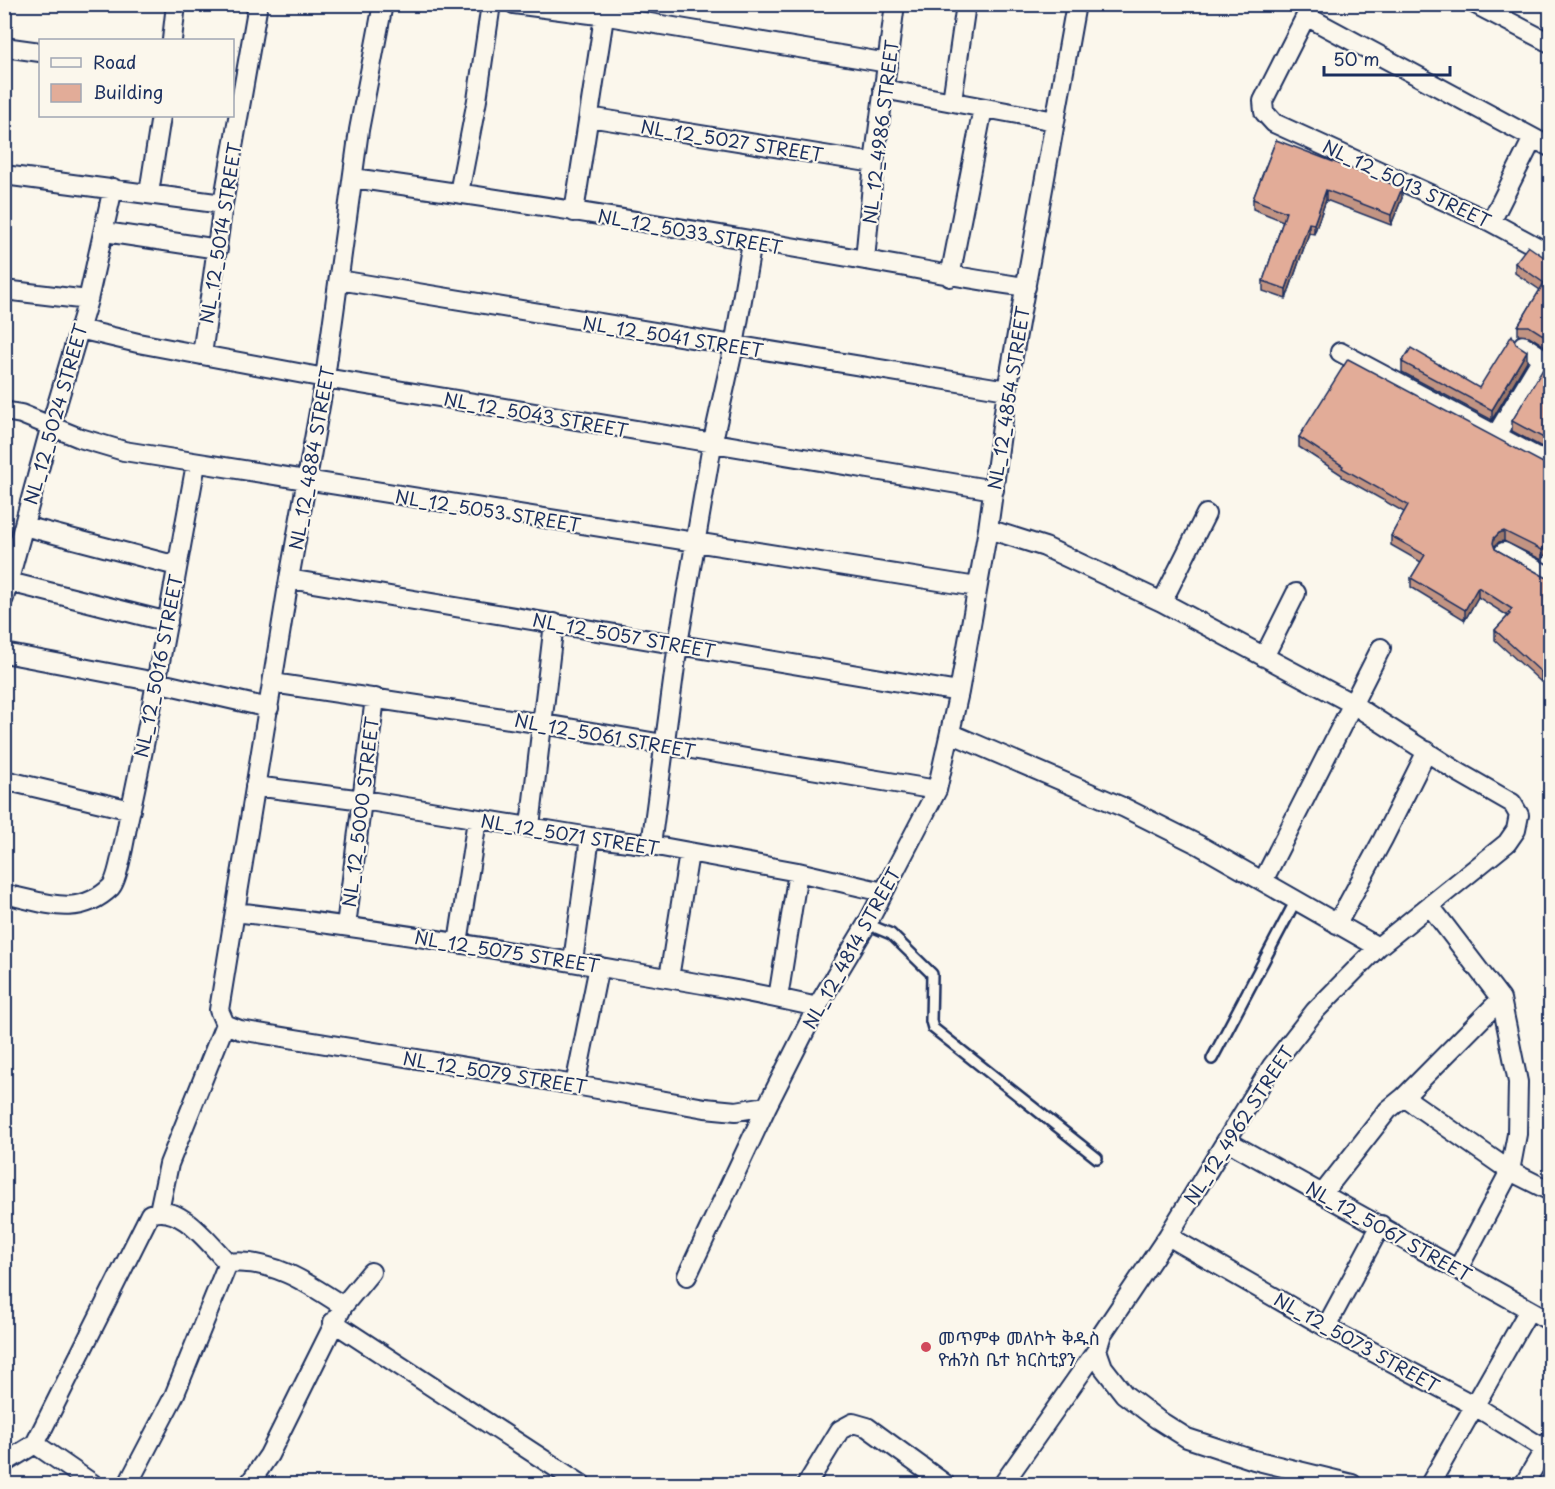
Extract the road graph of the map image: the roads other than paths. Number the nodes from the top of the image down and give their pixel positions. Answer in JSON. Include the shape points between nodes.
{"nodes":[{"id":1,"x":176,"y":4,"type":"edge"},
{"id":2,"x":258,"y":4,"type":"edge"},
{"id":3,"x":383,"y":4,"type":"edge"},
{"id":4,"x":491,"y":4,"type":"edge"},
{"id":5,"x":514,"y":4,"type":"edge"},
{"id":6,"x":895,"y":4,"type":"edge"},
{"id":7,"x":966,"y":4,"type":"edge"},
{"id":8,"x":1076,"y":4,"type":"edge"},
{"id":9,"x":1475,"y":4,"type":"edge"},
{"id":10,"x":1309,"y":10,"type":"edge"},
{"id":11,"x":611,"y":13,"type":"edge"},
{"id":12,"x":172,"y":39,"type":"edge"},
{"id":13,"x":1551,"y":43,"type":"edge"},
{"id":14,"x":4,"y":47,"type":"edge"},
{"id":15,"x":39,"y":52,"type":"edge"},
{"id":16,"x":888,"y":63,"type":"junction"},
{"id":17,"x":238,"y":79,"type":"edge"},
{"id":18,"x":883,"y":89,"type":"junction"},
{"id":19,"x":952,"y":101,"type":"junction"},
{"id":20,"x":984,"y":108,"type":"junction"},
{"id":21,"x":234,"y":112,"type":"edge"},
{"id":22,"x":161,"y":117,"type":"edge"},
{"id":23,"x":233,"y":117,"type":"edge"},
{"id":24,"x":589,"y":117,"type":"junction"},
{"id":25,"x":1055,"y":121,"type":"junction"},
{"id":26,"x":1533,"y":138,"type":"junction"},
{"id":27,"x":1551,"y":147,"type":"edge"},
{"id":28,"x":874,"y":163,"type":"junction"},
{"id":29,"x":4,"y":175,"type":"edge"},
{"id":30,"x":353,"y":178,"type":"junction"},
{"id":31,"x":113,"y":188,"type":"junction"},
{"id":32,"x":149,"y":193,"type":"junction"},
{"id":33,"x":459,"y":193,"type":"junction"},
{"id":34,"x":223,"y":204,"type":"junction"},
{"id":35,"x":574,"y":212,"type":"junction"},
{"id":36,"x":1491,"y":222,"type":"junction"},
{"id":37,"x":105,"y":232,"type":"junction"},
{"id":38,"x":752,"y":242,"type":"junction"},
{"id":39,"x":218,"y":249,"type":"junction"},
{"id":40,"x":1551,"y":254,"type":"edge"},
{"id":41,"x":866,"y":260,"type":"junction"},
{"id":42,"x":950,"y":277,"type":"junction"},
{"id":43,"x":339,"y":280,"type":"junction"},
{"id":44,"x":1026,"y":287,"type":"junction"},
{"id":45,"x":4,"y":290,"type":"edge"},
{"id":46,"x":88,"y":300,"type":"junction"},
{"id":47,"x":79,"y":329,"type":"junction"},
{"id":48,"x":1523,"y":345,"type":"edge"},
{"id":49,"x":734,"y":346,"type":"junction"},
{"id":50,"x":1340,"y":352,"type":"dead end"},
{"id":51,"x":202,"y":355,"type":"junction"},
{"id":52,"x":1546,"y":360,"type":"edge"},
{"id":53,"x":325,"y":378,"type":"junction"},
{"id":54,"x":1007,"y":390,"type":"junction"},
{"id":55,"x":4,"y":411,"type":"edge"},
{"id":56,"x":51,"y":425,"type":"junction"},
{"id":57,"x":1496,"y":435,"type":"junction"},
{"id":58,"x":712,"y":445,"type":"junction"},
{"id":59,"x":196,"y":464,"type":"junction"},
{"id":60,"x":1551,"y":464,"type":"edge"},
{"id":61,"x":308,"y":481,"type":"junction"},
{"id":62,"x":994,"y":490,"type":"junction"},
{"id":63,"x":1206,"y":514,"type":"dead end"},
{"id":64,"x":24,"y":526,"type":"junction"},
{"id":65,"x":988,"y":529,"type":"junction"},
{"id":66,"x":696,"y":544,"type":"junction"},
{"id":67,"x":1504,"y":552,"type":"edge"},
{"id":68,"x":177,"y":566,"type":"junction"},
{"id":69,"x":1551,"y":578,"type":"edge"},
{"id":70,"x":290,"y":579,"type":"junction"},
{"id":71,"x":977,"y":587,"type":"junction"},
{"id":72,"x":7,"y":590,"type":"edge"},
{"id":73,"x":1296,"y":593,"type":"dead end"},
{"id":74,"x":1162,"y":602,"type":"junction"},
{"id":75,"x":168,"y":622,"type":"junction"},
{"id":76,"x":554,"y":623,"type":"junction"},
{"id":77,"x":678,"y":644,"type":"junction"},
{"id":78,"x":1381,"y":648,"type":"dead end"},
{"id":79,"x":4,"y":653,"type":"edge"},
{"id":80,"x":1264,"y":657,"type":"junction"},
{"id":81,"x":156,"y":682,"type":"junction"},
{"id":82,"x":273,"y":683,"type":"junction"},
{"id":83,"x":959,"y":692,"type":"junction"},
{"id":84,"x":375,"y":698,"type":"junction"},
{"id":85,"x":1351,"y":703,"type":"junction"},
{"id":86,"x":269,"y":708,"type":"junction"},
{"id":87,"x":543,"y":724,"type":"junction"},
{"id":88,"x":950,"y":733,"type":"junction"},
{"id":89,"x":665,"y":745,"type":"junction"},
{"id":90,"x":1427,"y":752,"type":"junction"},
{"id":91,"x":4,"y":780,"type":"edge"},
{"id":92,"x":255,"y":786,"type":"junction"},
{"id":93,"x":937,"y":790,"type":"junction"},
{"id":94,"x":363,"y":800,"type":"junction"},
{"id":95,"x":131,"y":810,"type":"junction"},
{"id":96,"x":477,"y":820,"type":"junction"},
{"id":97,"x":530,"y":826,"type":"junction"},
{"id":98,"x":590,"y":837,"type":"junction"},
{"id":99,"x":651,"y":845,"type":"junction"},
{"id":100,"x":689,"y":853,"type":"junction"},
{"id":101,"x":798,"y":872,"type":"junction"},
{"id":102,"x":1263,"y":882,"type":"junction"},
{"id":103,"x":883,"y":892,"type":"junction"},
{"id":104,"x":4,"y":894,"type":"edge"},
{"id":105,"x":1296,"y":900,"type":"junction"},
{"id":106,"x":1430,"y":906,"type":"junction"},
{"id":107,"x":235,"y":912,"type":"junction"},
{"id":108,"x":867,"y":924,"type":"junction"},
{"id":109,"x":1337,"y":924,"type":"junction"},
{"id":110,"x":346,"y":926,"type":"junction"},
{"id":111,"x":458,"y":943,"type":"junction"},
{"id":112,"x":1378,"y":947,"type":"junction"},
{"id":113,"x":573,"y":961,"type":"junction"},
{"id":114,"x":599,"y":966,"type":"junction"},
{"id":115,"x":669,"y":978,"type":"junction"},
{"id":116,"x":778,"y":998,"type":"junction"},
{"id":117,"x":1501,"y":999,"type":"junction"},
{"id":118,"x":817,"y":1007,"type":"junction"},
{"id":119,"x":225,"y":1024,"type":"junction"},
{"id":120,"x":1212,"y":1059,"type":"dead end"},
{"id":121,"x":575,"y":1085,"type":"junction"},
{"id":122,"x":1404,"y":1097,"type":"junction"},
{"id":123,"x":767,"y":1106,"type":"junction"},
{"id":124,"x":1227,"y":1141,"type":"junction"},
{"id":125,"x":1097,"y":1158,"type":"dead end"},
{"id":126,"x":1510,"y":1171,"type":"junction"},
{"id":127,"x":1551,"y":1191,"type":"edge"},
{"id":128,"x":1323,"y":1193,"type":"junction"},
{"id":129,"x":159,"y":1211,"type":"junction"},
{"id":130,"x":1381,"y":1226,"type":"junction"},
{"id":131,"x":1167,"y":1236,"type":"junction"},
{"id":132,"x":228,"y":1263,"type":"junction"},
{"id":133,"x":1458,"y":1269,"type":"junction"},
{"id":134,"x":371,"y":1272,"type":"dead end"},
{"id":135,"x":687,"y":1276,"type":"dead end"},
{"id":136,"x":343,"y":1306,"type":"junction"},
{"id":137,"x":1529,"y":1310,"type":"junction"},
{"id":138,"x":1551,"y":1321,"type":"edge"},
{"id":139,"x":333,"y":1322,"type":"junction"},
{"id":140,"x":1326,"y":1327,"type":"junction"},
{"id":141,"x":1097,"y":1350,"type":"junction"},
{"id":142,"x":1475,"y":1406,"type":"junction"},
{"id":143,"x":35,"y":1444,"type":"junction"},
{"id":144,"x":1548,"y":1445,"type":"edge"},
{"id":145,"x":4,"y":1463,"type":"edge"},
{"id":146,"x":558,"y":1478,"type":"edge"},
{"id":147,"x":93,"y":1485,"type":"edge"},
{"id":148,"x":128,"y":1485,"type":"edge"},
{"id":149,"x":249,"y":1485,"type":"edge"},
{"id":150,"x":581,"y":1485,"type":"edge"},
{"id":151,"x":807,"y":1485,"type":"edge"},
{"id":152,"x":945,"y":1485,"type":"edge"},
{"id":153,"x":1003,"y":1485,"type":"edge"},
{"id":154,"x":1352,"y":1485,"type":"edge"},
{"id":155,"x":1430,"y":1485,"type":"edge"},
{"id":156,"x":1524,"y":1485,"type":"edge"}],
"edges":[{"from":1,"to":12,"type":"street"},
{"from":2,"to":17,"type":"street","name":"NL_12_5014 STREET"},
{"from":3,"to":30,"type":"street","name":"NL_12_4884 STREET"},
{"from":4,"to":33,"type":"street"},
{"from":5,"to":11,"type":"street"},
{"from":6,"to":16,"type":"street","name":"NL_12_4986 STREET"},
{"from":7,"to":19,"type":"street"},
{"from":8,"to":25,"type":"street","name":"NL_12_4854 STREET"},
{"from":9,"to":13,"type":"street"},
{"from":10,"to":26,"type":"street"},
{"from":10,"to":36,"type":"street","name":"NL_12_5013 STREET","via":[[1263,101],[1264,112],[1274,123]]},
{"from":11,"to":16,"type":"street"},
{"from":11,"to":24,"type":"street"},
{"from":14,"to":15,"type":"street"},
{"from":16,"to":18,"type":"street","name":"NL_12_4986 STREET"},
{"from":17,"to":21,"type":"street","name":"NL_12_5014 STREET"},
{"from":18,"to":19,"type":"street"},
{"from":18,"to":28,"type":"street","name":"NL_12_4986 STREET"},
{"from":19,"to":20,"type":"street"},
{"from":20,"to":25,"type":"street"},
{"from":20,"to":42,"type":"street"},
{"from":22,"to":32,"type":"street"},
{"from":23,"to":34,"type":"street","name":"NL_12_5014 STREET"},
{"from":24,"to":28,"type":"street","name":"NL_12_5027 STREET"},
{"from":24,"to":35,"type":"street"},
{"from":25,"to":44,"type":"street","name":"NL_12_4854 STREET"},
{"from":26,"to":27,"type":"street"},
{"from":26,"to":36,"type":"street"},
{"from":28,"to":41,"type":"street","name":"NL_12_4986 STREET"},
{"from":29,"to":31,"type":"street"},
{"from":30,"to":33,"type":"street","name":"NL_12_5033 STREET"},
{"from":30,"to":43,"type":"street","name":"NL_12_4884 STREET"},
{"from":31,"to":32,"type":"street"},
{"from":31,"to":37,"type":"street","name":"NL_12_5024 STREET"},
{"from":32,"to":34,"type":"street"},
{"from":33,"to":35,"type":"street","name":"NL_12_5033 STREET"},
{"from":34,"to":39,"type":"street","name":"NL_12_5014 STREET"},
{"from":35,"to":38,"type":"street","name":"NL_12_5033 STREET"},
{"from":36,"to":40,"type":"street","name":"NL_12_5013 STREET"},
{"from":37,"to":39,"type":"street"},
{"from":37,"to":46,"type":"street","name":"NL_12_5024 STREET"},
{"from":38,"to":41,"type":"street","name":"NL_12_5033 STREET"},
{"from":38,"to":49,"type":"street"},
{"from":39,"to":51,"type":"street","name":"NL_12_5014 STREET"},
{"from":41,"to":42,"type":"street","name":"NL_12_5033 STREET"},
{"from":42,"to":44,"type":"street","name":"NL_12_5033 STREET"},
{"from":43,"to":49,"type":"street","name":"NL_12_5041 STREET"},
{"from":43,"to":53,"type":"street","name":"NL_12_4884 STREET"},
{"from":44,"to":54,"type":"street","name":"NL_12_4854 STREET"},
{"from":45,"to":46,"type":"street"},
{"from":46,"to":47,"type":"street","name":"NL_12_5024 STREET"},
{"from":47,"to":51,"type":"street","name":"NL_12_5043 STREET"},
{"from":47,"to":56,"type":"street","name":"NL_12_5024 STREET"},
{"from":48,"to":52,"type":"street"},
{"from":49,"to":54,"type":"street","name":"NL_12_5041 STREET"},
{"from":49,"to":58,"type":"street"},
{"from":50,"to":57,"type":"street"},
{"from":51,"to":53,"type":"street","name":"NL_12_5043 STREET"},
{"from":52,"to":57,"type":"street"},
{"from":53,"to":58,"type":"street","name":"NL_12_5043 STREET"},
{"from":53,"to":61,"type":"street","name":"NL_12_4884 STREET"},
{"from":54,"to":62,"type":"street","name":"NL_12_4854 STREET"},
{"from":55,"to":56,"type":"street","name":"NL_12_5053 STREET"},
{"from":56,"to":59,"type":"street","name":"NL_12_5053 STREET","via":[[124,451]]},
{"from":56,"to":64,"type":"street","name":"NL_12_5024 STREET"},
{"from":57,"to":60,"type":"street"},
{"from":58,"to":62,"type":"street","name":"NL_12_5043 STREET"},
{"from":58,"to":66,"type":"street"},
{"from":59,"to":61,"type":"street","name":"NL_12_5053 STREET"},
{"from":59,"to":68,"type":"street","name":"NL_12_5016 STREET"},
{"from":61,"to":66,"type":"street","name":"NL_12_5053 STREET"},
{"from":61,"to":70,"type":"street","name":"NL_12_4884 STREET"},
{"from":62,"to":65,"type":"street","name":"NL_12_4854 STREET"},
{"from":63,"to":74,"type":"street"},
{"from":64,"to":68,"type":"street"},
{"from":64,"to":72,"type":"street","name":"NL_12_5024 STREET"},
{"from":65,"to":71,"type":"street","name":"NL_12_4854 STREET"},
{"from":65,"to":74,"type":"street","via":[[1045,547]]},
{"from":66,"to":71,"type":"street","name":"NL_12_5053 STREET"},
{"from":66,"to":77,"type":"street"},
{"from":67,"to":69,"type":"street"},
{"from":68,"to":75,"type":"street","name":"NL_12_5016 STREET"},
{"from":70,"to":76,"type":"street","name":"NL_12_5057 STREET"},
{"from":70,"to":82,"type":"street","name":"NL_12_4884 STREET"},
{"from":71,"to":83,"type":"street","name":"NL_12_4854 STREET"},
{"from":72,"to":75,"type":"street"},
{"from":73,"to":80,"type":"street"},
{"from":74,"to":80,"type":"street"},
{"from":75,"to":81,"type":"street","name":"NL_12_5016 STREET"},
{"from":76,"to":77,"type":"street","name":"NL_12_5057 STREET"},
{"from":76,"to":87,"type":"street"},
{"from":77,"to":83,"type":"street","name":"NL_12_5057 STREET"},
{"from":77,"to":89,"type":"street"},
{"from":78,"to":85,"type":"street"},
{"from":79,"to":81,"type":"street"},
{"from":80,"to":85,"type":"street"},
{"from":81,"to":86,"type":"street"},
{"from":81,"to":95,"type":"street","name":"NL_12_5016 STREET"},
{"from":82,"to":84,"type":"street","name":"NL_12_5061 STREET"},
{"from":82,"to":86,"type":"street","name":"NL_12_4884 STREET"},
{"from":83,"to":88,"type":"street","name":"NL_12_4854 STREET"},
{"from":84,"to":87,"type":"street","name":"NL_12_5061 STREET"},
{"from":84,"to":94,"type":"street","name":"NL_12_5000 STREET"},
{"from":85,"to":90,"type":"street"},
{"from":85,"to":102,"type":"street"},
{"from":86,"to":92,"type":"street","name":"NL_12_4884 STREET"},
{"from":87,"to":89,"type":"street","name":"NL_12_5061 STREET"},
{"from":87,"to":97,"type":"street"},
{"from":88,"to":93,"type":"street","name":"NL_12_4854 STREET"},
{"from":88,"to":102,"type":"street","via":[[1125,808]]},
{"from":89,"to":93,"type":"street","name":"NL_12_5061 STREET"},
{"from":89,"to":99,"type":"street"},
{"from":90,"to":106,"type":"street","name":"NL_12_4962 STREET","via":[[1512,803],[1519,815],[1516,830],[1507,843]]},
{"from":90,"to":109,"type":"street"},
{"from":91,"to":95,"type":"street"},
{"from":92,"to":94,"type":"street","name":"NL_12_5071 STREET"},
{"from":92,"to":107,"type":"street","name":"NL_12_4884 STREET"},
{"from":93,"to":103,"type":"street","name":"NL_12_4814 STREET"},
{"from":94,"to":96,"type":"street","name":"NL_12_5071 STREET"},
{"from":94,"to":110,"type":"street","name":"NL_12_5000 STREET"},
{"from":95,"to":104,"type":"street","name":"NL_12_5016 STREET","via":[[113,884],[99,897],[72,907]]},
{"from":96,"to":97,"type":"street","name":"NL_12_5071 STREET"},
{"from":96,"to":111,"type":"street"},
{"from":97,"to":98,"type":"street","name":"NL_12_5071 STREET"},
{"from":98,"to":99,"type":"street","name":"NL_12_5071 STREET"},
{"from":98,"to":113,"type":"street"},
{"from":99,"to":100,"type":"street","name":"NL_12_5071 STREET"},
{"from":100,"to":101,"type":"street","name":"NL_12_5071 STREET"},
{"from":100,"to":115,"type":"street"},
{"from":101,"to":103,"type":"street","name":"NL_12_5071 STREET"},
{"from":101,"to":116,"type":"street"},
{"from":102,"to":105,"type":"street"},
{"from":103,"to":108,"type":"street","name":"NL_12_4814 STREET"},
{"from":105,"to":109,"type":"street"},
{"from":105,"to":120,"type":"lane"},
{"from":106,"to":112,"type":"street","name":"NL_12_4962 STREET"},
{"from":106,"to":117,"type":"street"},
{"from":107,"to":110,"type":"street","name":"NL_12_5075 STREET"},
{"from":107,"to":119,"type":"street","name":"NL_12_4884 STREET","via":[[219,1010]]},
{"from":108,"to":118,"type":"street","name":"NL_12_4814 STREET"},
{"from":108,"to":125,"type":"lane","via":[[891,934],[932,974],[933,1028]]},
{"from":109,"to":112,"type":"street"},
{"from":110,"to":111,"type":"street","name":"NL_12_5075 STREET"},
{"from":111,"to":113,"type":"street","name":"NL_12_5075 STREET"},
{"from":112,"to":124,"type":"street","name":"NL_12_4962 STREET","via":[[1315,1011],[1272,1066]]},
{"from":113,"to":114,"type":"street","name":"NL_12_5075 STREET"},
{"from":114,"to":115,"type":"street","name":"NL_12_5075 STREET"},
{"from":114,"to":121,"type":"street"},
{"from":115,"to":116,"type":"street","name":"NL_12_5075 STREET"},
{"from":116,"to":118,"type":"street","name":"NL_12_5075 STREET"},
{"from":117,"to":122,"type":"street"},
{"from":117,"to":126,"type":"street","via":[[1518,1082],[1517,1134]]},
{"from":118,"to":123,"type":"street","name":"NL_12_4814 STREET"},
{"from":119,"to":121,"type":"street","name":"NL_12_5079 STREET","via":[[240,1030]]},
{"from":119,"to":129,"type":"street","via":[[169,1164]]},
{"from":121,"to":123,"type":"street","name":"NL_12_5079 STREET","via":[[705,1108],[736,1111]]},
{"from":122,"to":126,"type":"street"},
{"from":122,"to":128,"type":"street","via":[[1388,1110]]},
{"from":123,"to":135,"type":"street","name":"NL_12_4814 STREET"},
{"from":124,"to":128,"type":"street","name":"NL_12_5067 STREET"},
{"from":124,"to":131,"type":"street","name":"NL_12_4962 STREET"},
{"from":126,"to":127,"type":"street"},
{"from":126,"to":133,"type":"street"},
{"from":128,"to":130,"type":"street","name":"NL_12_5067 STREET"},
{"from":129,"to":132,"type":"street","via":[[184,1219]]},
{"from":129,"to":143,"type":"street","via":[[150,1214],[145,1222]]},
{"from":130,"to":133,"type":"street","name":"NL_12_5067 STREET"},
{"from":130,"to":140,"type":"street"},
{"from":131,"to":140,"type":"street","name":"NL_12_5073 STREET"},
{"from":131,"to":141,"type":"street","name":"NL_12_4962 STREET","via":[[1102,1334]]},
{"from":132,"to":136,"type":"street","via":[[245,1261],[293,1275]]},
{"from":132,"to":148,"type":"street","via":[[174,1395]]},
{"from":133,"to":137,"type":"street","name":"NL_12_5067 STREET"},
{"from":134,"to":136,"type":"street"},
{"from":136,"to":139,"type":"street"},
{"from":137,"to":138,"type":"street","name":"NL_12_5067 STREET"},
{"from":137,"to":142,"type":"street"},
{"from":139,"to":146,"type":"street"},
{"from":139,"to":149,"type":"street","via":[[269,1455]]},
{"from":140,"to":142,"type":"street","name":"NL_12_5073 STREET"},
{"from":141,"to":153,"type":"street","name":"NL_12_4962 STREET"},
{"from":141,"to":154,"type":"street","via":[[1103,1367],[1124,1394],[1187,1438]]},
{"from":142,"to":144,"type":"street","name":"NL_12_5073 STREET"},
{"from":142,"to":155,"type":"street"},
{"from":143,"to":145,"type":"street"},
{"from":143,"to":147,"type":"street"},
{"from":144,"to":156,"type":"street"},
{"from":146,"to":150,"type":"street"},
{"from":151,"to":152,"type":"street","via":[[840,1430],[853,1423],[867,1426]]}]}
